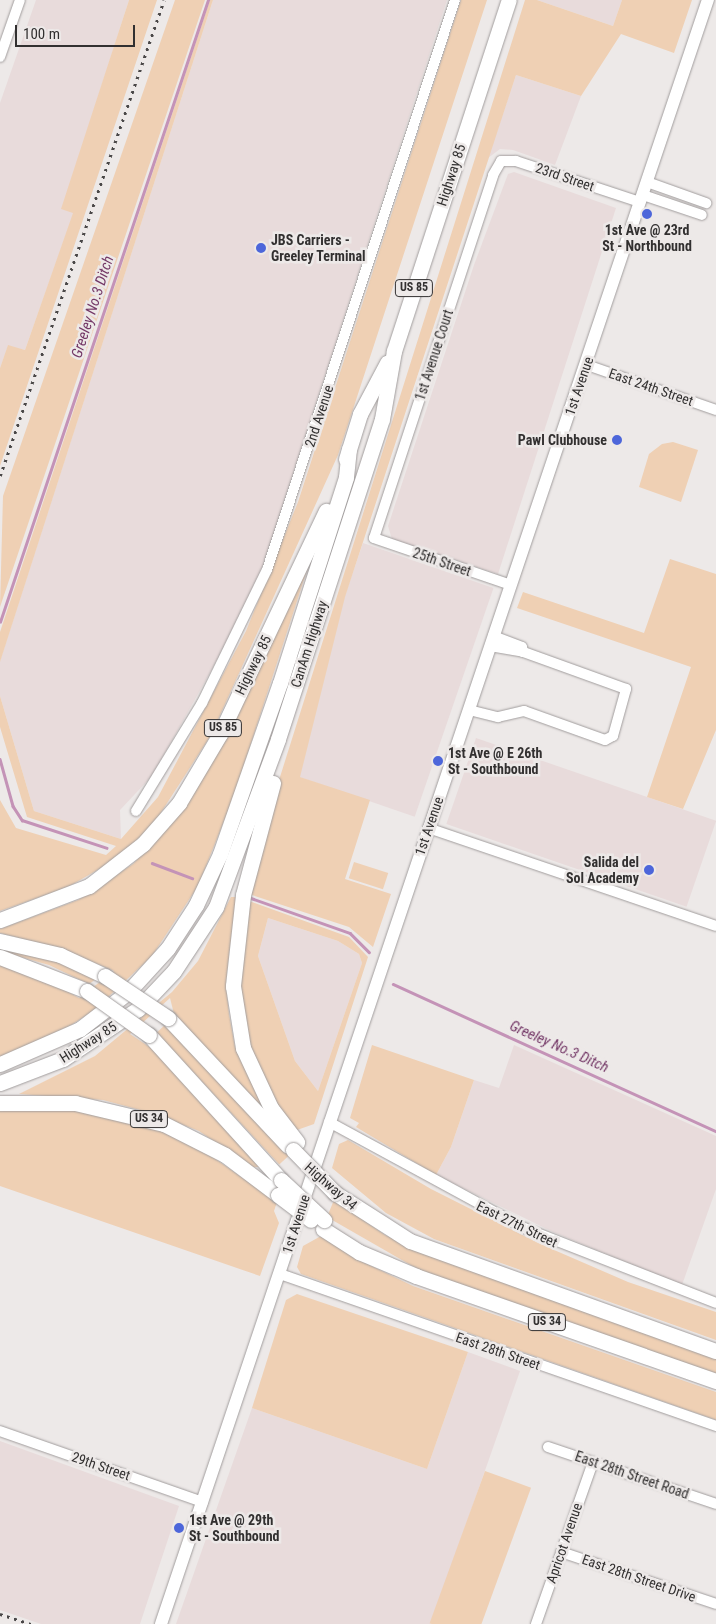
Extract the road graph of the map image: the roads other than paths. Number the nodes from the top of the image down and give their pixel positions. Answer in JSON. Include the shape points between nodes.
{"nodes":[{"id":1,"x":20,"y":0,"type":"edge"},
{"id":2,"x":455,"y":0,"type":"edge"},
{"id":3,"x":509,"y":0,"type":"edge"},
{"id":4,"x":708,"y":0,"type":"edge"},
{"id":5,"x":0,"y":57,"type":"edge"},
{"id":6,"x":494,"y":171,"type":"joint"},
{"id":7,"x":643,"y":193,"type":"junction"},
{"id":8,"x":706,"y":203,"type":"dead end"},
{"id":9,"x":702,"y":215,"type":"dead end"},
{"id":10,"x":394,"y":351,"type":"junction"},
{"id":11,"x":587,"y":365,"type":"junction"},
{"id":12,"x":716,"y":410,"type":"edge"},
{"id":13,"x":349,"y":449,"type":"junction"},
{"id":14,"x":374,"y":538,"type":"joint"},
{"id":15,"x":339,"y":549,"type":"joint"},
{"id":16,"x":511,"y":585,"type":"junction"},
{"id":17,"x":492,"y":641,"type":"junction"},
{"id":18,"x":469,"y":710,"type":"junction"},
{"id":19,"x":278,"y":739,"type":"junction"},
{"id":20,"x":136,"y":811,"type":"dead end"},
{"id":21,"x":428,"y":828,"type":"junction"},
{"id":22,"x":0,"y":920,"type":"edge"},
{"id":23,"x":716,"y":926,"type":"edge"},
{"id":24,"x":0,"y":940,"type":"edge"},
{"id":25,"x":0,"y":957,"type":"edge"},
{"id":26,"x":0,"y":1064,"type":"edge"},
{"id":27,"x":0,"y":1082,"type":"edge"},
{"id":28,"x":0,"y":1103,"type":"edge"},
{"id":29,"x":329,"y":1122,"type":"junction"},
{"id":30,"x":295,"y":1146,"type":"junction"},
{"id":31,"x":280,"y":1188,"type":"junction"},
{"id":32,"x":280,"y":1274,"type":"junction"},
{"id":33,"x":716,"y":1303,"type":"edge"},
{"id":34,"x":716,"y":1352,"type":"edge"},
{"id":35,"x":716,"y":1381,"type":"edge"},
{"id":36,"x":716,"y":1426,"type":"edge"},
{"id":37,"x":0,"y":1431,"type":"edge"},
{"id":38,"x":548,"y":1447,"type":"dead end"},
{"id":39,"x":593,"y":1462,"type":"junction"},
{"id":40,"x":203,"y":1502,"type":"junction"},
{"id":41,"x":716,"y":1504,"type":"edge"},
{"id":42,"x":561,"y":1552,"type":"junction"},
{"id":43,"x":716,"y":1604,"type":"edge"},
{"id":44,"x":161,"y":1624,"type":"edge"},
{"id":45,"x":536,"y":1624,"type":"edge"}],
"edges":[{"from":1,"to":5,"type":"street"},
{"from":2,"to":20,"type":"street","name":"2nd Avenue","via":[[267,570],[206,695]]},
{"from":3,"to":10,"type":"highway","name":"Highway 85","number":"US 85"},
{"from":4,"to":7,"type":"main road","name":"1st Avenue"},
{"from":6,"to":7,"type":"street","name":"23rd Street","via":[[501,161],[516,161]]},
{"from":6,"to":14,"type":"street","name":"1st Avenue Court"},
{"from":7,"to":8,"type":"street"},
{"from":7,"to":9,"type":"street"},
{"from":7,"to":11,"type":"main road","name":"1st Avenue"},
{"from":10,"to":13,"type":"highway","name":"Highway 85","number":"US 85","via":[[360,414]]},
{"from":10,"to":15,"type":"highway","name":"Highway 85","number":"US 85","via":[[382,419]]},
{"from":11,"to":12,"type":"street","name":"East 24th Street"},
{"from":11,"to":16,"type":"main road","name":"1st Avenue"},
{"from":13,"to":22,"type":"highway","name":"Highway 85","number":"US 85","via":[[299,571],[220,734],[179,803],[143,844],[88,886]]},
{"from":13,"to":26,"type":"highway","via":[[346,477],[277,691],[220,854],[196,905],[168,948],[121,998],[57,1042]]},
{"from":14,"to":16,"type":"street","name":"25th Street"},
{"from":15,"to":19,"type":"highway","name":"CanAm Highway","number":"US 85"},
{"from":16,"to":17,"type":"main road","name":"1st Avenue"},
{"from":17,"to":18,"type":"main road","name":"1st Avenue"},
{"from":17,"to":18,"type":"street","via":[[522,647],[523,652],[626,689],[613,736],[605,740],[524,711],[498,716]]},
{"from":18,"to":21,"type":"main road","name":"1st Avenue"},
{"from":19,"to":27,"type":"highway","name":"Highway 85","number":"US 85","via":[[225,888],[174,971],[138,1009],[89,1045],[33,1073]]},
{"from":19,"to":30,"type":"highway","via":[[274,777],[243,895],[233,986],[243,1048],[271,1108]]},
{"from":21,"to":23,"type":"street"},
{"from":21,"to":29,"type":"main road","name":"1st Avenue"},
{"from":24,"to":30,"type":"highway","name":"Highway 34","bridge":true,"via":[[60,955],[105,976],[168,1018]]},
{"from":25,"to":31,"type":"highway","bridge":true,"via":[[88,991],[149,1035]]},
{"from":28,"to":31,"type":"highway","number":"US 34","via":[[75,1103],[164,1124]]},
{"from":29,"to":32,"type":"main road","name":"1st Avenue"},
{"from":29,"to":33,"type":"street","name":"East 27th Street","via":[[524,1228]]},
{"from":30,"to":34,"type":"highway","number":"US 34","via":[[337,1189],[443,1254]]},
{"from":31,"to":35,"type":"highway","number":"US 34","bridge":true,"via":[[323,1224],[379,1260]]},
{"from":32,"to":36,"type":"street","name":"East 28th Street"},
{"from":32,"to":40,"type":"main road","name":"1st Avenue"},
{"from":37,"to":40,"type":"street","name":"29th Street"},
{"from":38,"to":39,"type":"street","name":"East 28th Street Road"},
{"from":39,"to":41,"type":"street","name":"East 28th Street Road"},
{"from":39,"to":42,"type":"street","name":"Apricot Avenue"},
{"from":40,"to":44,"type":"main road","name":"1st Avenue"},
{"from":42,"to":43,"type":"street","name":"East 28th Street Drive"},
{"from":42,"to":45,"type":"street","name":"Apricot Avenue"}]}
